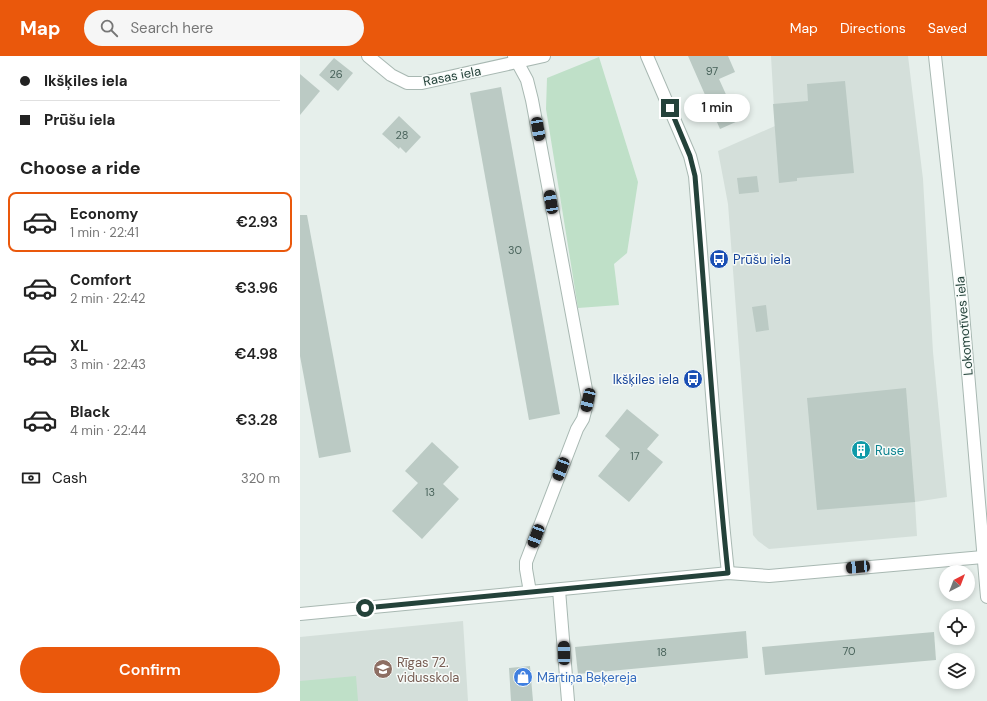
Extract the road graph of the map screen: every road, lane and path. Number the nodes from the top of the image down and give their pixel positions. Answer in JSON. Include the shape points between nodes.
{"nodes":[{"id":1,"x":368,"y":56,"type":"edge"},
{"id":2,"x":544,"y":56,"type":"edge"},
{"id":3,"x":647,"y":56,"type":"edge"},
{"id":4,"x":935,"y":56,"type":"edge"},
{"id":5,"x":515,"y":59,"type":"edge"},
{"id":6,"x":984,"y":557,"type":"junction"},
{"id":7,"x":728,"y":573,"type":"junction"},
{"id":8,"x":559,"y":590,"type":"junction"},
{"id":9,"x":530,"y":592,"type":"junction"},
{"id":10,"x":987,"y":597,"type":"edge"},
{"id":11,"x":300,"y":614,"type":"edge"},
{"id":12,"x":568,"y":701,"type":"edge"}],
"edges":[{"from":1,"to":5,"type":"street","name":"Rasas iela","via":[[391,75],[407,83],[422,83]]},
{"from":2,"to":5,"type":"street","name":"Rasas iela"},
{"from":3,"to":7,"type":"street","via":[[690,156],[695,176]]},
{"from":4,"to":6,"type":"street","name":"Lokomotīves iela","via":[[962,301]]},
{"from":5,"to":9,"type":"street","via":[[527,80],[532,100],[588,400],[583,419],[574,436],[526,562]]},
{"from":6,"to":7,"type":"street","via":[[769,576]]},
{"from":6,"to":10,"type":"street","name":"Lokomotīves iela"},
{"from":7,"to":8,"type":"street"},
{"from":8,"to":9,"type":"street"},
{"from":8,"to":12,"type":"street"},
{"from":9,"to":11,"type":"street"}]}
